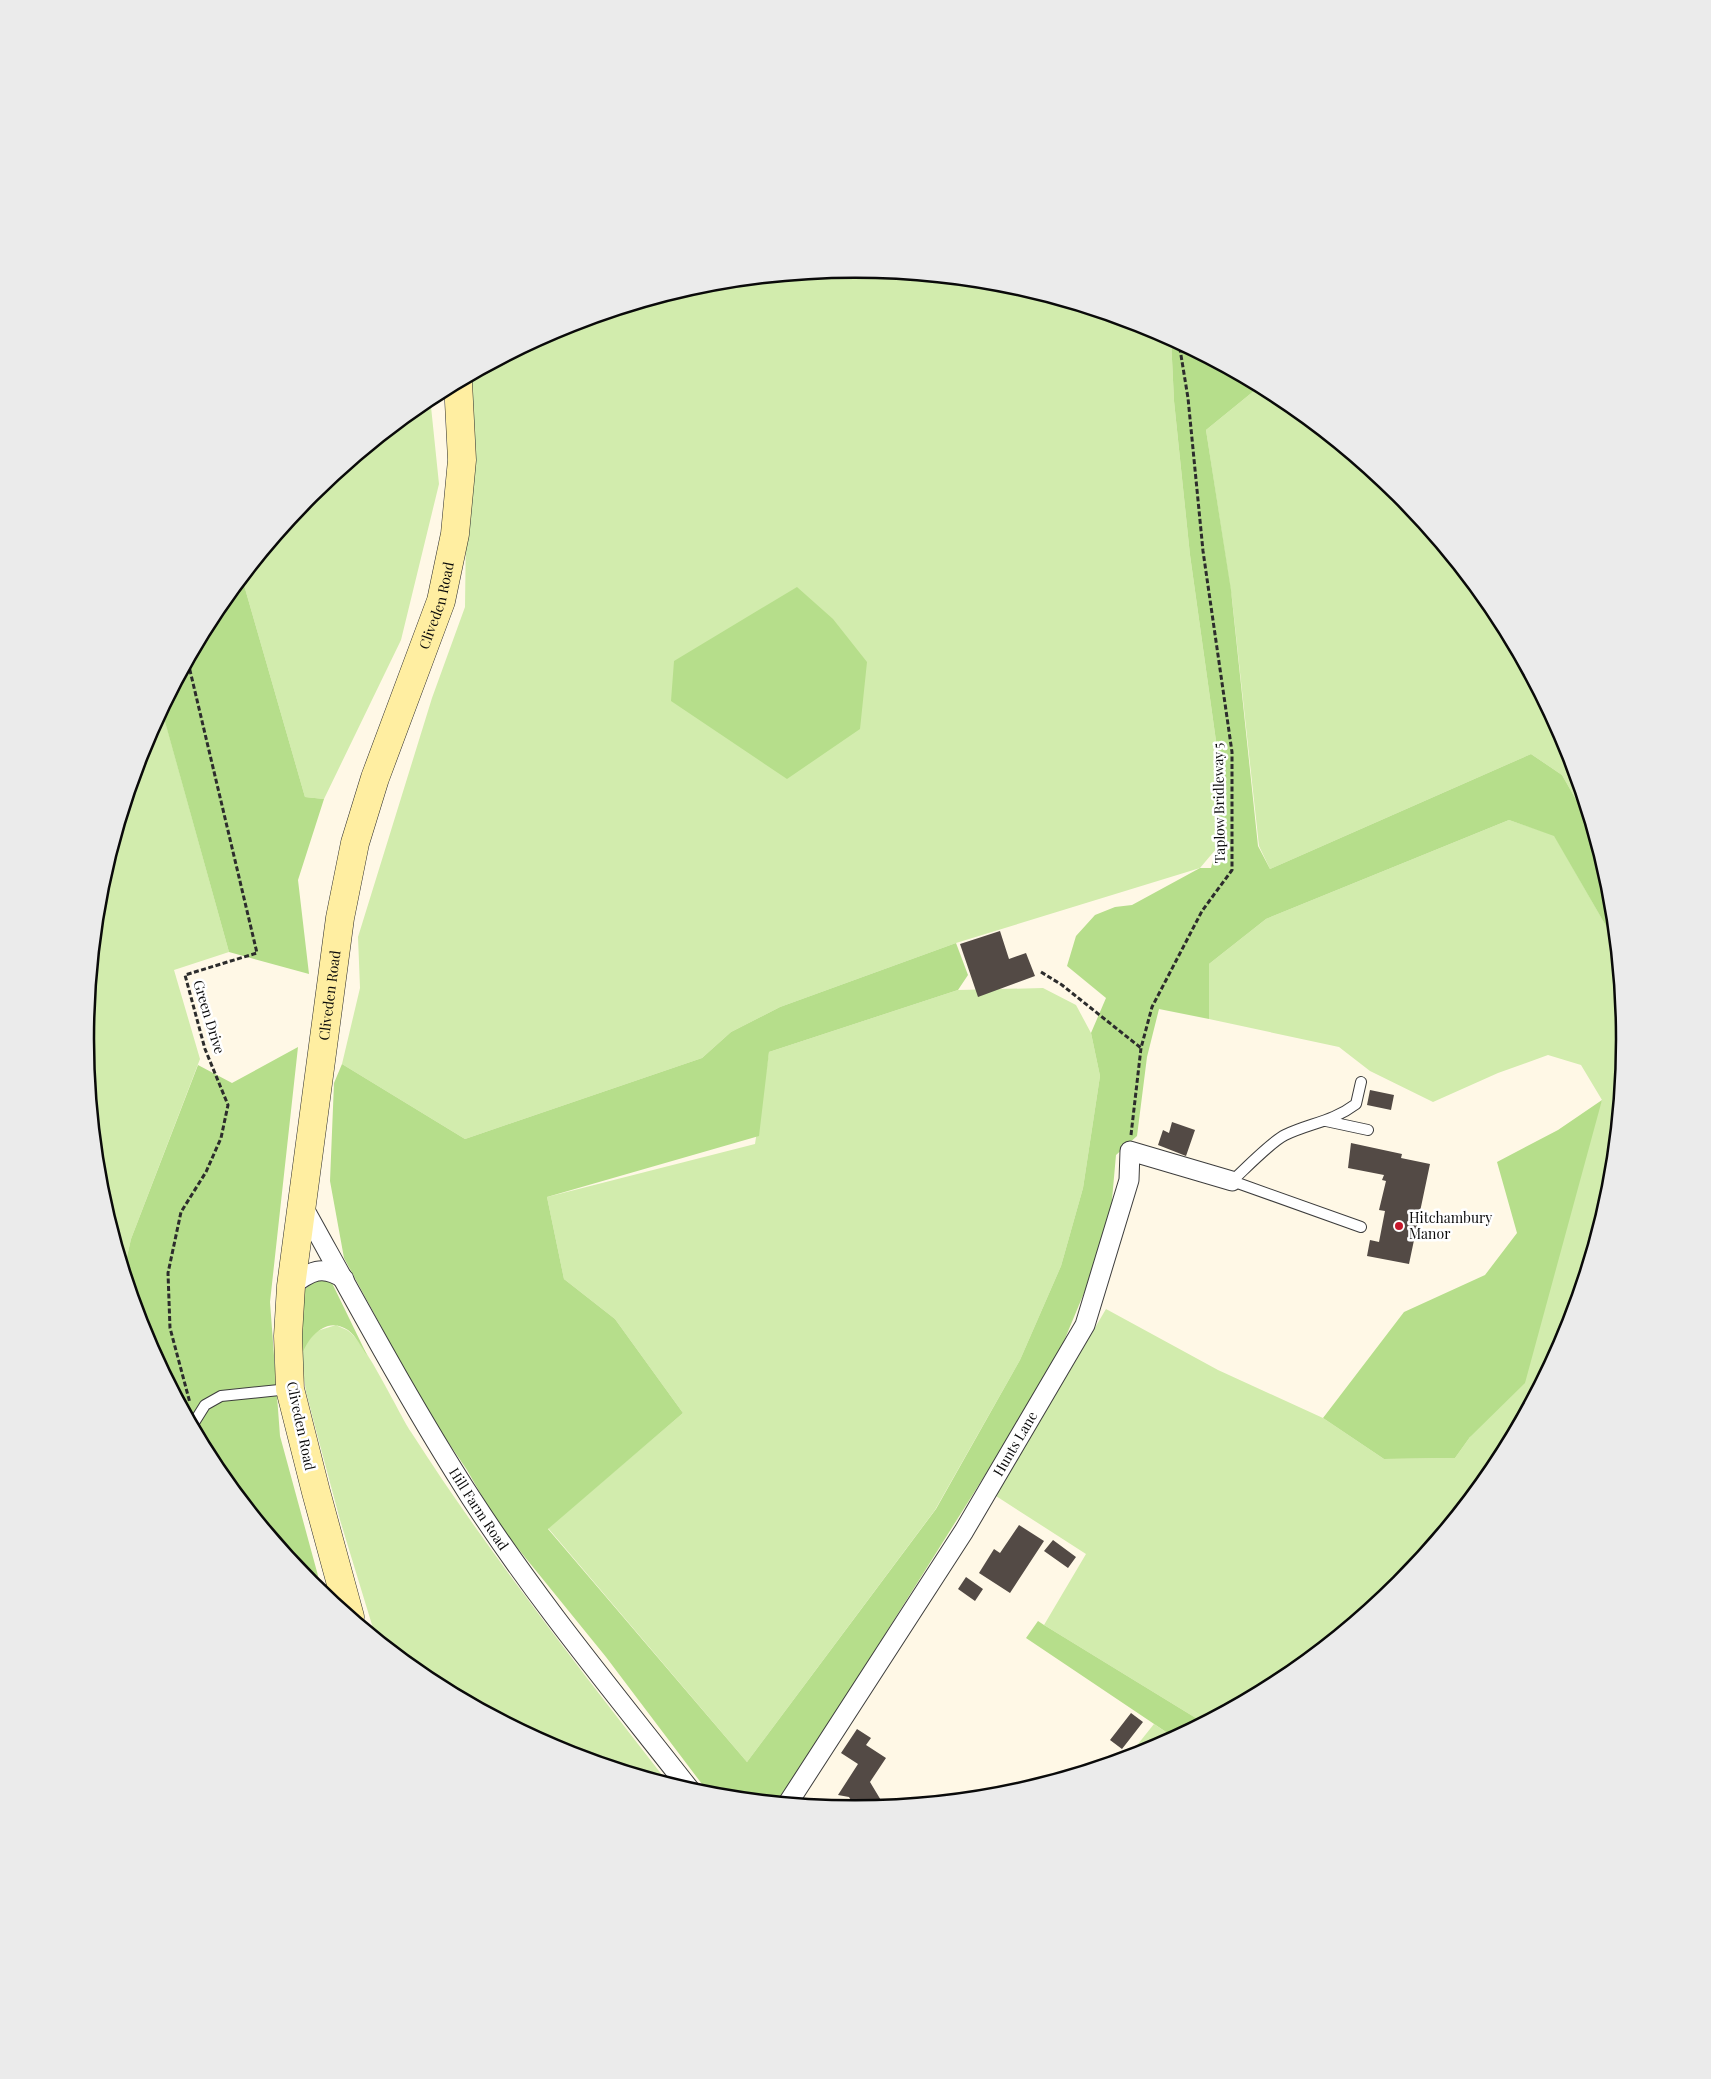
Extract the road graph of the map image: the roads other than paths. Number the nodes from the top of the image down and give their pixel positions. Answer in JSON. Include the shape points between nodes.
{"nodes":[{"id":1,"x":458,"y":390,"type":"edge"},
{"id":2,"x":1361,"y":1082,"type":"dead end"},
{"id":3,"x":1326,"y":1122,"type":"junction"},
{"id":4,"x":1368,"y":1130,"type":"dead end"},
{"id":5,"x":1232,"y":1181,"type":"junction"},
{"id":6,"x":301,"y":1203,"type":"junction"},
{"id":7,"x":1360,"y":1227,"type":"dead end"},
{"id":8,"x":344,"y":1279,"type":"junction"},
{"id":9,"x":291,"y":1286,"type":"junction"},
{"id":10,"x":290,"y":1389,"type":"junction"},
{"id":11,"x":196,"y":1420,"type":"edge"},
{"id":12,"x":347,"y":1606,"type":"edge"},
{"id":13,"x":685,"y":1781,"type":"edge"},
{"id":14,"x":791,"y":1798,"type":"edge"}],
"edges":[{"from":1,"to":6,"type":"street","name":"Cliveden Road","via":[[462,460],[455,534],[441,601],[375,778],[355,843],[340,918]]},
{"from":2,"to":3,"type":"lane","via":[[1356,1104]]},
{"from":3,"to":4,"type":"lane"},
{"from":3,"to":5,"type":"lane","via":[[1284,1136]]},
{"from":5,"to":7,"type":"lane"},
{"from":5,"to":14,"type":"street","name":"Hunts Lane","via":[[1130,1151],[1129,1180],[1085,1324],[964,1531]]},
{"from":6,"to":8,"type":"street","name":"Hill Farm Road"},
{"from":6,"to":9,"type":"street","name":"Cliveden Road"},
{"from":8,"to":9,"type":"street","via":[[333,1271],[325,1270],[302,1277]]},
{"from":8,"to":13,"type":"street","name":"Hill Farm Road","via":[[471,1498],[549,1609]]},
{"from":9,"to":10,"type":"street","name":"Cliveden Road","via":[[288,1336]]},
{"from":10,"to":11,"type":"lane","via":[[220,1396],[205,1405]]},
{"from":10,"to":12,"type":"street","name":"Cliveden Road"}]}
